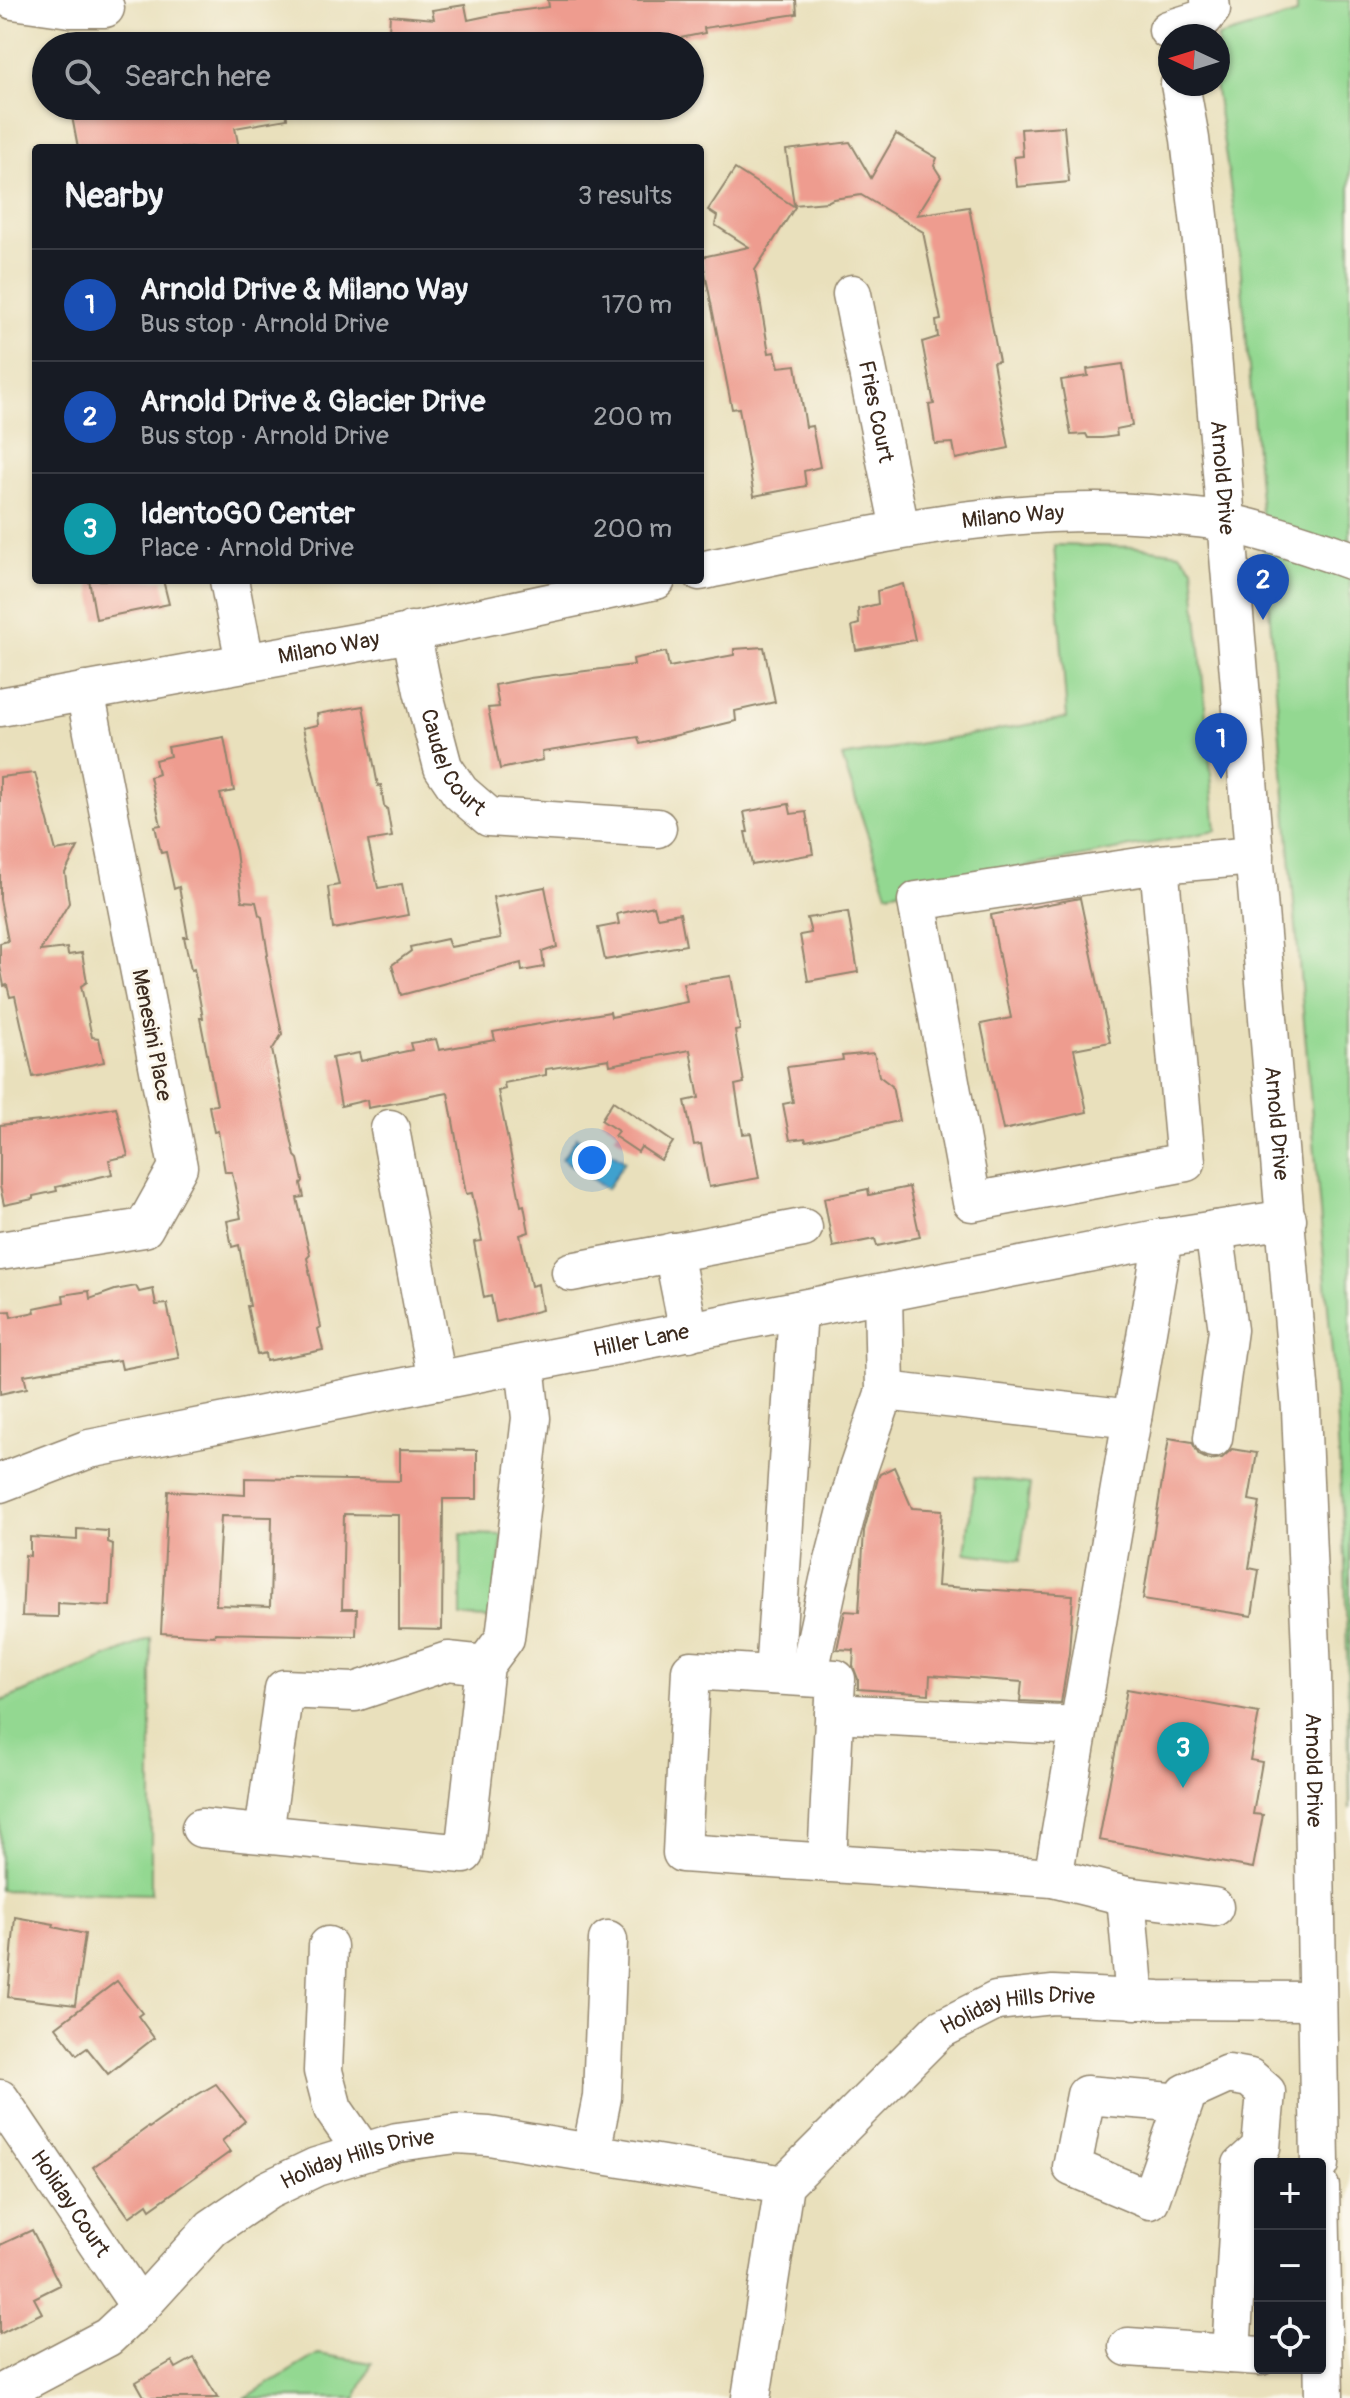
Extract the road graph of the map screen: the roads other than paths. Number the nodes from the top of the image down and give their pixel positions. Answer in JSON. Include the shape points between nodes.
{"nodes":[{"id":1,"x":13,"y":0,"type":"edge"},
{"id":2,"x":1210,"y":0,"type":"edge"},
{"id":3,"x":105,"y":8,"type":"dead end"},
{"id":4,"x":1166,"y":22,"type":"edge"},
{"id":5,"x":1182,"y":96,"type":"edge"},
{"id":6,"x":852,"y":294,"type":"dead end"},
{"id":7,"x":1227,"y":522,"type":"junction"},
{"id":8,"x":900,"y":529,"type":"junction"},
{"id":9,"x":1339,"y":556,"type":"edge"},
{"id":10,"x":704,"y":570,"type":"edge"},
{"id":11,"x":230,"y":584,"type":"edge"},
{"id":12,"x":618,"y":584,"type":"edge"},
{"id":13,"x":579,"y":588,"type":"edge"},
{"id":14,"x":411,"y":631,"type":"junction"},
{"id":15,"x":245,"y":662,"type":"junction"},
{"id":16,"x":85,"y":691,"type":"junction"},
{"id":17,"x":0,"y":707,"type":"edge"},
{"id":18,"x":657,"y":828,"type":"dead end"},
{"id":19,"x":1255,"y":856,"type":"junction"},
{"id":20,"x":1159,"y":864,"type":"junction"},
{"id":21,"x":390,"y":1129,"type":"dead end"},
{"id":22,"x":1287,"y":1219,"type":"junction"},
{"id":23,"x":803,"y":1228,"type":"dead end"},
{"id":24,"x":1214,"y":1230,"type":"junction"},
{"id":25,"x":1163,"y":1238,"type":"junction"},
{"id":26,"x":0,"y":1251,"type":"edge"},
{"id":27,"x":673,"y":1252,"type":"junction"},
{"id":28,"x":571,"y":1272,"type":"dead end"},
{"id":29,"x":883,"y":1294,"type":"junction"},
{"id":30,"x":798,"y":1310,"type":"junction"},
{"id":31,"x":689,"y":1332,"type":"junction"},
{"id":32,"x":525,"y":1364,"type":"junction"},
{"id":33,"x":437,"y":1381,"type":"junction"},
{"id":34,"x":885,"y":1391,"type":"junction"},
{"id":35,"x":1132,"y":1419,"type":"junction"},
{"id":36,"x":1213,"y":1438,"type":"dead end"},
{"id":37,"x":0,"y":1483,"type":"edge"},
{"id":38,"x":485,"y":1665,"type":"junction"},
{"id":39,"x":791,"y":1676,"type":"junction"},
{"id":40,"x":834,"y":1713,"type":"junction"},
{"id":41,"x":1079,"y":1726,"type":"junction"},
{"id":42,"x":201,"y":1828,"type":"dead end"},
{"id":43,"x":264,"y":1834,"type":"junction"},
{"id":44,"x":827,"y":1863,"type":"junction"},
{"id":45,"x":1053,"y":1878,"type":"junction"},
{"id":46,"x":1126,"y":1896,"type":"junction"},
{"id":47,"x":1214,"y":1907,"type":"dead end"},
{"id":48,"x":608,"y":1940,"type":"dead end"},
{"id":49,"x":328,"y":1946,"type":"dead end"},
{"id":50,"x":1135,"y":2000,"type":"junction"},
{"id":51,"x":1317,"y":2001,"type":"junction"},
{"id":52,"x":0,"y":2099,"type":"edge"},
{"id":53,"x":1184,"y":2103,"type":"dead end"},
{"id":54,"x":362,"y":2151,"type":"junction"},
{"id":55,"x":591,"y":2153,"type":"junction"},
{"id":56,"x":1320,"y":2158,"type":"edge"},
{"id":57,"x":784,"y":2185,"type":"junction"},
{"id":58,"x":1320,"y":2230,"type":"edge"},
{"id":59,"x":1321,"y":2302,"type":"edge"},
{"id":60,"x":140,"y":2307,"type":"junction"},
{"id":61,"x":1128,"y":2347,"type":"dead end"},
{"id":62,"x":1246,"y":2355,"type":"edge"},
{"id":63,"x":1323,"y":2374,"type":"edge"},
{"id":64,"x":0,"y":2394,"type":"edge"},
{"id":65,"x":751,"y":2398,"type":"edge"},
{"id":66,"x":1324,"y":2398,"type":"edge"}],
"edges":[{"from":1,"to":3,"type":"street"},
{"from":2,"to":4,"type":"street","via":[[1211,9],[1203,19]]},
{"from":5,"to":7,"type":"street","name":"Arnold Drive","via":[[1204,259]]},
{"from":6,"to":8,"type":"street","name":"Fries Court"},
{"from":7,"to":8,"type":"street","name":"Milano Way","via":[[1109,511],[1050,512]]},
{"from":7,"to":9,"type":"street","name":"Milano Way"},
{"from":7,"to":19,"type":"street","name":"Arnold Drive"},
{"from":8,"to":10,"type":"street","name":"Milano Way"},
{"from":11,"to":15,"type":"street"},
{"from":12,"to":13,"type":"street","name":"Milano Way"},
{"from":13,"to":14,"type":"street","name":"Milano Way"},
{"from":14,"to":15,"type":"street","name":"Milano Way"},
{"from":14,"to":18,"type":"street","name":"Caudel Court","via":[[443,767],[460,792],[489,817]]},
{"from":15,"to":16,"type":"street","name":"Milano Way"},
{"from":16,"to":17,"type":"street","name":"Milano Way"},
{"from":16,"to":26,"type":"street","name":"Menesini Place","via":[[178,1167],[144,1228]]},
{"from":19,"to":20,"type":"street"},
{"from":19,"to":22,"type":"street","name":"Arnold Drive"},
{"from":20,"to":20,"type":"street","via":[[1186,1162],[972,1202],[917,901]]},
{"from":21,"to":33,"type":"street"},
{"from":22,"to":24,"type":"street","name":"Hiller Lane"},
{"from":22,"to":51,"type":"street","name":"Arnold Drive","via":[[1308,1557]]},
{"from":23,"to":27,"type":"street"},
{"from":24,"to":25,"type":"street","name":"Hiller Lane"},
{"from":24,"to":36,"type":"street","via":[[1228,1330]]},
{"from":25,"to":29,"type":"street","name":"Hiller Lane"},
{"from":25,"to":35,"type":"street"},
{"from":27,"to":28,"type":"street"},
{"from":27,"to":31,"type":"street"},
{"from":29,"to":30,"type":"street","name":"Hiller Lane"},
{"from":29,"to":34,"type":"street"},
{"from":30,"to":31,"type":"street","name":"Hiller Lane"},
{"from":30,"to":39,"type":"street"},
{"from":31,"to":32,"type":"street","name":"Hiller Lane"},
{"from":32,"to":33,"type":"street","name":"Hiller Lane"},
{"from":32,"to":38,"type":"street","via":[[531,1418],[505,1638]]},
{"from":33,"to":37,"type":"street","name":"Hiller Lane","via":[[89,1449]]},
{"from":34,"to":35,"type":"street"},
{"from":34,"to":39,"type":"street","via":[[829,1580]]},
{"from":35,"to":41,"type":"street"},
{"from":38,"to":43,"type":"street","via":[[448,1661],[355,1692],[284,1689]]},
{"from":38,"to":43,"type":"street","via":[[464,1854]]},
{"from":39,"to":40,"type":"street","via":[[836,1679]]},
{"from":39,"to":44,"type":"street","via":[[691,1670],[682,1853]]},
{"from":40,"to":41,"type":"street"},
{"from":40,"to":44,"type":"street"},
{"from":41,"to":45,"type":"street"},
{"from":42,"to":43,"type":"street"},
{"from":44,"to":45,"type":"street"},
{"from":45,"to":46,"type":"street"},
{"from":46,"to":47,"type":"street"},
{"from":46,"to":50,"type":"street"},
{"from":48,"to":55,"type":"street","via":[[602,2097]]},
{"from":49,"to":54,"type":"street","via":[[323,2071],[333,2109]]},
{"from":50,"to":51,"type":"street","name":"Holiday Hills Drive"},
{"from":50,"to":57,"type":"street","name":"Holiday Hills Drive","via":[[1053,1995],[996,2001],[939,2030]]},
{"from":51,"to":56,"type":"street","name":"Arnold Drive"},
{"from":52,"to":60,"type":"street","name":"Holiday Court"},
{"from":53,"to":62,"type":"street","via":[[1186,2093],[1228,2074],[1250,2078],[1266,2092],[1261,2148],[1242,2165]]},
{"from":54,"to":55,"type":"street","name":"Holiday Hills Drive","via":[[456,2134]]},
{"from":54,"to":60,"type":"street","name":"Holiday Hills Drive","via":[[291,2178],[212,2228]]},
{"from":55,"to":57,"type":"street","name":"Holiday Hills Drive"},
{"from":57,"to":65,"type":"street"},
{"from":58,"to":59,"type":"street"},
{"from":60,"to":64,"type":"street","name":"Holiday Hills Drive","via":[[108,2337]]},
{"from":61,"to":62,"type":"street"},
{"from":63,"to":66,"type":"street"}]}
